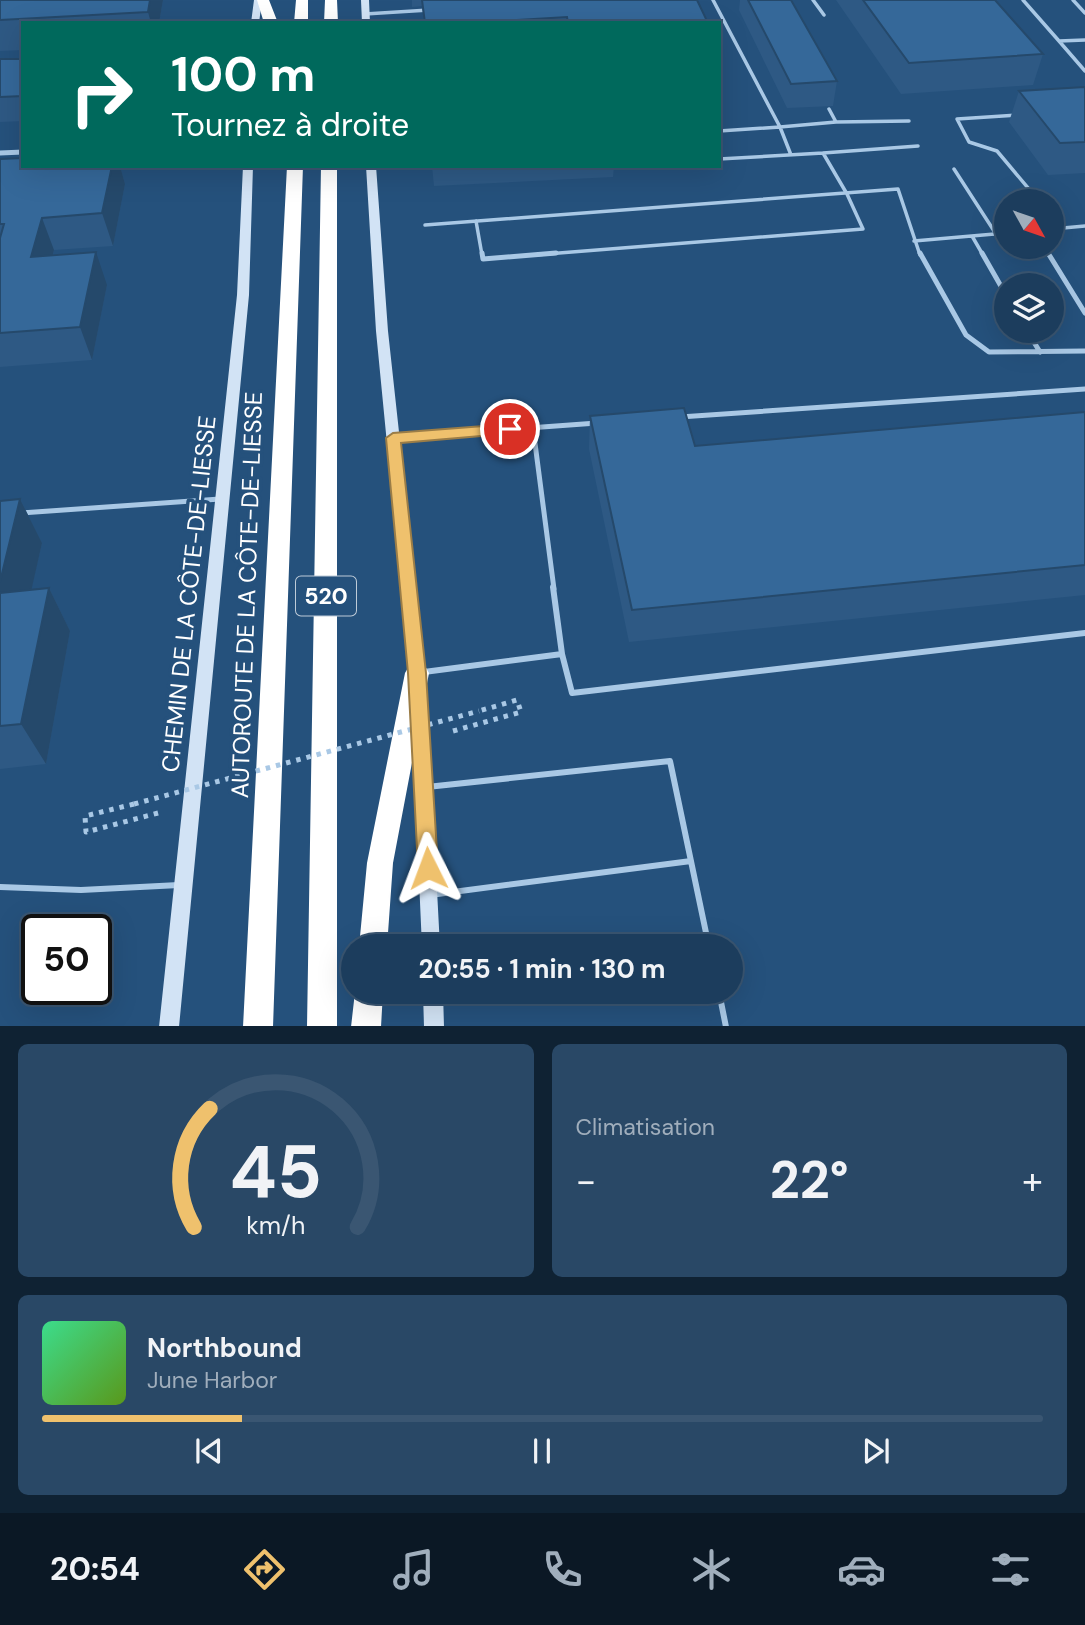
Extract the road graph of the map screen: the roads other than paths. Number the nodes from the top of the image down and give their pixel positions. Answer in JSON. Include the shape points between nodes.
{"nodes":[{"id":1,"x":261,"y":0,"type":"edge"},
{"id":2,"x":302,"y":0,"type":"edge"},
{"id":3,"x":331,"y":0,"type":"edge"},
{"id":4,"x":365,"y":0,"type":"edge"},
{"id":5,"x":713,"y":0,"type":"edge"},
{"id":6,"x":813,"y":0,"type":"edge"},
{"id":7,"x":1023,"y":0,"type":"edge"},
{"id":8,"x":1073,"y":0,"type":"edge"},
{"id":9,"x":434,"y":9,"type":"edge"},
{"id":10,"x":1085,"y":13,"type":"edge"},
{"id":11,"x":824,"y":15,"type":"dead end"},
{"id":12,"x":365,"y":18,"type":"edge"},
{"id":13,"x":256,"y":21,"type":"edge"},
{"id":14,"x":270,"y":21,"type":"edge"},
{"id":15,"x":301,"y":21,"type":"edge"},
{"id":16,"x":331,"y":21,"type":"edge"},
{"id":17,"x":1085,"y":40,"type":"edge"},
{"id":18,"x":1059,"y":41,"type":"junction"},
{"id":19,"x":1085,"y":71,"type":"edge"},
{"id":20,"x":829,"y":109,"type":"dead end"},
{"id":21,"x":1021,"y":115,"type":"edge"},
{"id":22,"x":909,"y":121,"type":"dead end"},
{"id":23,"x":836,"y":122,"type":"junction"},
{"id":24,"x":780,"y":127,"type":"junction"},
{"id":25,"x":721,"y":131,"type":"edge"},
{"id":26,"x":918,"y":146,"type":"dead end"},
{"id":27,"x":21,"y":152,"type":"edge"},
{"id":28,"x":0,"y":153,"type":"edge"},
{"id":29,"x":823,"y":153,"type":"junction"},
{"id":30,"x":791,"y":155,"type":"junction"},
{"id":31,"x":721,"y":159,"type":"edge"},
{"id":32,"x":248,"y":168,"type":"edge"},
{"id":33,"x":295,"y":168,"type":"edge"},
{"id":34,"x":329,"y":168,"type":"edge"},
{"id":35,"x":371,"y":168,"type":"edge"},
{"id":36,"x":954,"y":169,"type":"dead end"},
{"id":37,"x":1030,"y":189,"type":"edge"},
{"id":38,"x":847,"y":194,"type":"junction"},
{"id":39,"x":476,"y":221,"type":"junction"},
{"id":40,"x":425,"y":225,"type":"dead end"},
{"id":41,"x":1085,"y":226,"type":"edge"},
{"id":42,"x":1064,"y":228,"type":"edge"},
{"id":43,"x":994,"y":231,"type":"edge"},
{"id":44,"x":994,"y":234,"type":"edge"},
{"id":45,"x":972,"y":236,"type":"junction"},
{"id":46,"x":914,"y":241,"type":"junction"},
{"id":47,"x":1051,"y":259,"type":"edge"},
{"id":48,"x":994,"y":274,"type":"edge"},
{"id":49,"x":1085,"y":313,"type":"edge"},
{"id":50,"x":1034,"y":343,"type":"edge"},
{"id":51,"x":1085,"y":351,"type":"edge"},
{"id":52,"x":1040,"y":352,"type":"junction"},
{"id":53,"x":1085,"y":389,"type":"edge"},
{"id":54,"x":671,"y":418,"type":"edge"},
{"id":55,"x":602,"y":423,"type":"edge"},
{"id":56,"x":533,"y":428,"type":"junction"},
{"id":57,"x":393,"y":438,"type":"junction"},
{"id":58,"x":224,"y":499,"type":"junction"},
{"id":59,"x":13,"y":513,"type":"edge"},
{"id":60,"x":1085,"y":634,"type":"edge"},
{"id":61,"x":562,"y":654,"type":"junction"},
{"id":62,"x":417,"y":673,"type":"junction"},
{"id":63,"x":424,"y":787,"type":"junction"},
{"id":64,"x":691,"y":861,"type":"junction"},
{"id":65,"x":185,"y":885,"type":"junction"},
{"id":66,"x":0,"y":887,"type":"edge"},
{"id":67,"x":429,"y":895,"type":"junction"},
{"id":68,"x":374,"y":934,"type":"edge"},
{"id":69,"x":430,"y":934,"type":"edge"},
{"id":70,"x":706,"y":934,"type":"edge"},
{"id":71,"x":368,"y":1004,"type":"edge"},
{"id":72,"x":433,"y":1004,"type":"edge"},
{"id":73,"x":721,"y":1004,"type":"edge"},
{"id":74,"x":169,"y":1026,"type":"edge"},
{"id":75,"x":258,"y":1026,"type":"edge"},
{"id":76,"x":322,"y":1026,"type":"edge"},
{"id":77,"x":366,"y":1026,"type":"edge"},
{"id":78,"x":434,"y":1026,"type":"edge"},
{"id":79,"x":726,"y":1026,"type":"edge"}],
"edges":[{"from":1,"to":13,"type":"main road"},
{"from":1,"to":14,"type":"highway"},
{"from":2,"to":15,"type":"highway"},
{"from":3,"to":16,"type":"highway"},
{"from":4,"to":12,"type":"main road"},
{"from":5,"to":24,"type":"lane"},
{"from":6,"to":11,"type":"lane"},
{"from":7,"to":18,"type":"lane"},
{"from":8,"to":10,"type":"lane"},
{"from":9,"to":12,"type":"lane"},
{"from":17,"to":18,"type":"lane"},
{"from":18,"to":19,"type":"lane"},
{"from":20,"to":23,"type":"lane"},
{"from":21,"to":37,"type":"lane","via":[[957,119],[970,142],[997,151]]},
{"from":22,"to":23,"type":"lane"},
{"from":23,"to":24,"type":"lane"},
{"from":24,"to":25,"type":"lane"},
{"from":24,"to":30,"type":"lane"},
{"from":26,"to":29,"type":"lane"},
{"from":27,"to":28,"type":"street"},
{"from":29,"to":30,"type":"lane"},
{"from":29,"to":38,"type":"lane"},
{"from":30,"to":31,"type":"lane"},
{"from":32,"to":58,"type":"main road","name":"CHEMIN DE LA CÔTE-DE-LIESSE","via":[[243,295]]},
{"from":33,"to":75,"type":"highway","name":"AUTOROUTE DE LA CÔTE-DE-LIESSE","number":"520"},
{"from":34,"to":76,"type":"highway","number":"520"},
{"from":35,"to":57,"type":"main road"},
{"from":36,"to":43,"type":"lane"},
{"from":38,"to":39,"type":"lane"},
{"from":38,"to":39,"type":"lane","via":[[863,229],[483,259]]},
{"from":38,"to":46,"type":"lane","via":[[898,189]]},
{"from":39,"to":40,"type":"lane"},
{"from":41,"to":42,"type":"lane"},
{"from":44,"to":45,"type":"lane"},
{"from":45,"to":46,"type":"lane"},
{"from":45,"to":48,"type":"lane"},
{"from":46,"to":52,"type":"lane","via":[[966,335],[989,352]]},
{"from":47,"to":49,"type":"lane"},
{"from":50,"to":52,"type":"lane"},
{"from":51,"to":52,"type":"lane"},
{"from":53,"to":54,"type":"lane"},
{"from":55,"to":56,"type":"lane"},
{"from":56,"to":57,"type":"lane"},
{"from":56,"to":61,"type":"lane"},
{"from":57,"to":62,"type":"main road"},
{"from":58,"to":59,"type":"lane"},
{"from":58,"to":65,"type":"main road","name":"CHEMIN DE LA CÔTE-DE-LIESSE"},
{"from":60,"to":61,"type":"lane","via":[[572,693]]},
{"from":61,"to":62,"type":"lane"},
{"from":62,"to":63,"type":"main road"},
{"from":62,"to":68,"type":"highway","via":[[380,863]]},
{"from":63,"to":64,"type":"lane","via":[[670,761]]},
{"from":63,"to":67,"type":"main road"},
{"from":64,"to":67,"type":"lane"},
{"from":64,"to":70,"type":"lane"},
{"from":65,"to":66,"type":"lane","via":[[82,890]]},
{"from":65,"to":74,"type":"main road","name":"CHEMIN DE LA CÔTE-DE-LIESSE"},
{"from":67,"to":69,"type":"main road"},
{"from":71,"to":77,"type":"highway"},
{"from":72,"to":78,"type":"main road"},
{"from":73,"to":79,"type":"lane"}]}
